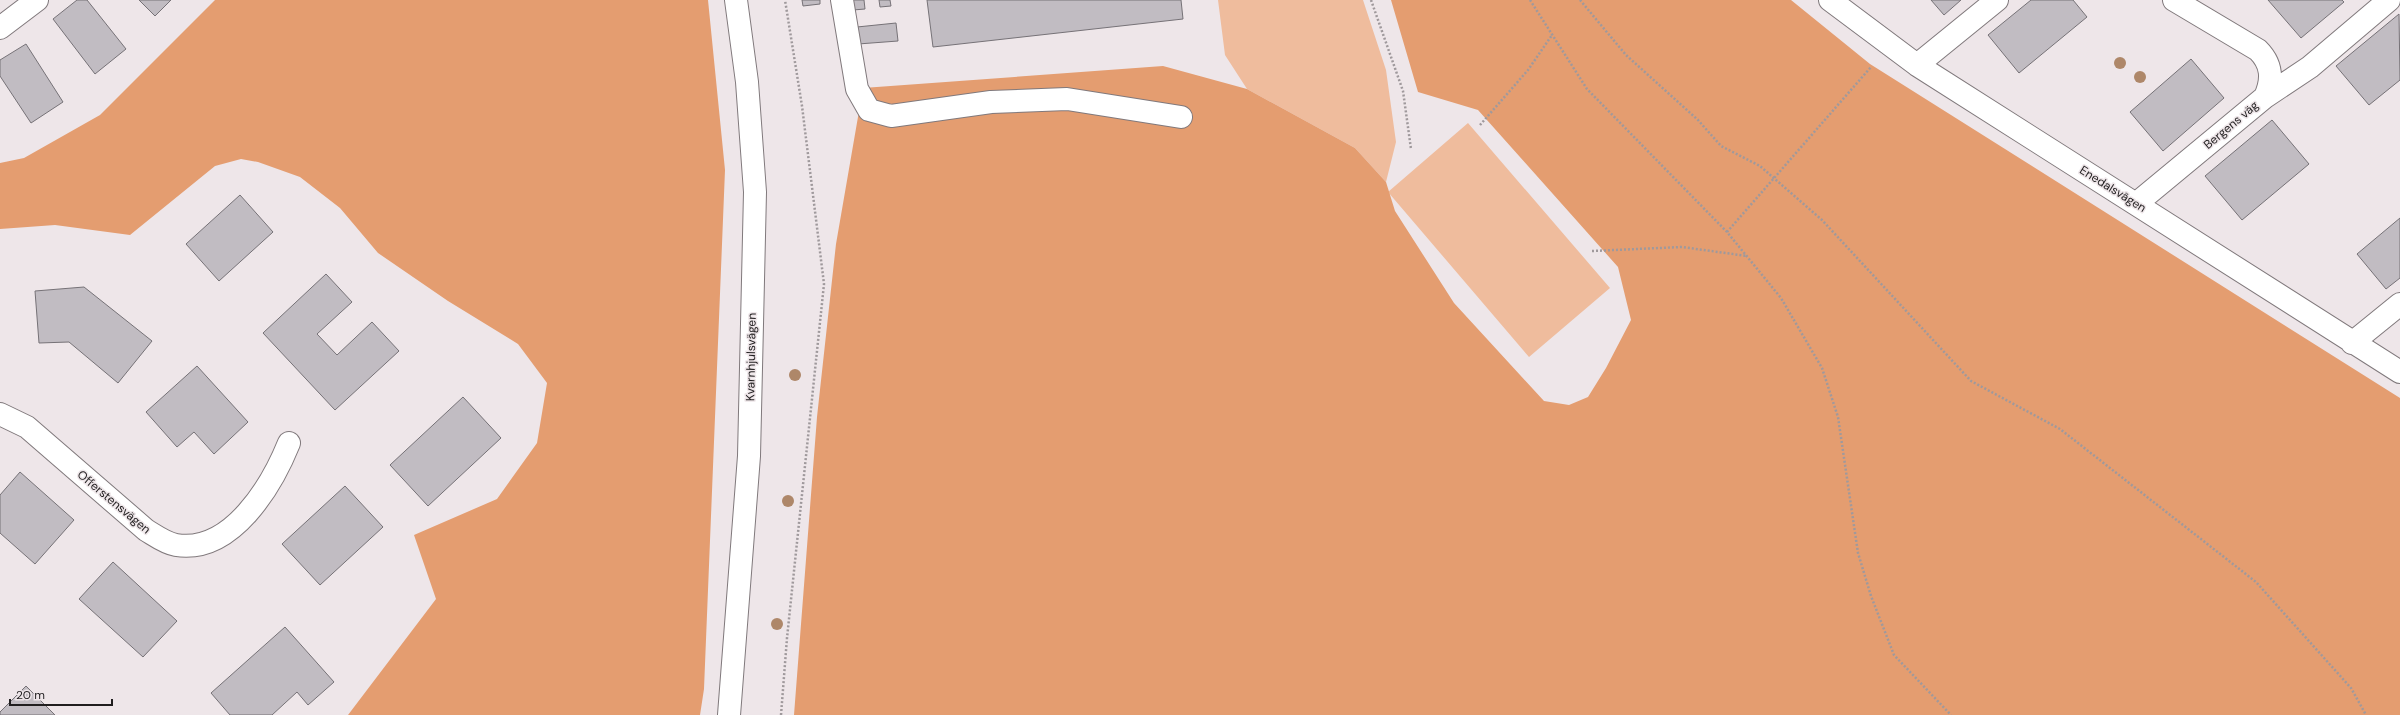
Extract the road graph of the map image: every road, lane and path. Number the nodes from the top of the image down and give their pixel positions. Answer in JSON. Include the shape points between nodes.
{"nodes":[{"id":1,"x":36,"y":0,"type":"edge"},
{"id":2,"x":736,"y":0,"type":"edge"},
{"id":3,"x":785,"y":0,"type":"edge"},
{"id":4,"x":842,"y":0,"type":"edge"},
{"id":5,"x":1370,"y":0,"type":"edge"},
{"id":6,"x":1530,"y":0,"type":"edge"},
{"id":7,"x":1580,"y":0,"type":"edge"},
{"id":8,"x":1830,"y":0,"type":"edge"},
{"id":9,"x":1997,"y":0,"type":"edge"},
{"id":10,"x":2174,"y":0,"type":"edge"},
{"id":11,"x":2389,"y":0,"type":"edge"},
{"id":12,"x":0,"y":28,"type":"edge"},
{"id":13,"x":1552,"y":35,"type":"junction"},
{"id":14,"x":1890,"y":45,"type":"junction"},
{"id":15,"x":1918,"y":65,"type":"junction"},
{"id":16,"x":2265,"y":97,"type":"junction"},
{"id":17,"x":1181,"y":117,"type":"dead end"},
{"id":18,"x":1480,"y":125,"type":"dead end"},
{"id":19,"x":1411,"y":148,"type":"dead end"},
{"id":20,"x":1773,"y":179,"type":"junction"},
{"id":21,"x":2137,"y":204,"type":"junction"},
{"id":22,"x":1727,"y":232,"type":"junction"},
{"id":23,"x":1592,"y":251,"type":"dead end"},
{"id":24,"x":1746,"y":256,"type":"junction"},
{"id":25,"x":2400,"y":304,"type":"edge"},
{"id":26,"x":2352,"y":343,"type":"junction"},
{"id":27,"x":2400,"y":372,"type":"edge"},
{"id":28,"x":0,"y":414,"type":"edge"},
{"id":29,"x":289,"y":443,"type":"dead end"},
{"id":30,"x":729,"y":715,"type":"edge"},
{"id":31,"x":781,"y":715,"type":"edge"},
{"id":32,"x":1951,"y":715,"type":"edge"},
{"id":33,"x":2366,"y":715,"type":"edge"}],
"edges":[{"from":1,"to":12,"type":"street"},
{"from":2,"to":30,"type":"street","name":"Kvarnhjulsvägen","via":[[748,82],[755,192],[749,456]]},
{"from":3,"to":31,"type":"path","via":[[802,106],[824,284]]},
{"from":4,"to":17,"type":"street","via":[[857,89],[870,110],[891,116],[991,102],[1067,99]]},
{"from":5,"to":19,"type":"path","via":[[1403,91]]},
{"from":6,"to":13,"type":"path"},
{"from":7,"to":20,"type":"path","via":[[1626,54],[1693,116],[1721,146],[1760,166]]},
{"from":8,"to":14,"type":"street","name":"Enedalsvägen"},
{"from":9,"to":15,"type":"street"},
{"from":10,"to":16,"type":"street","name":"Bergens väg","via":[[2266,58],[2271,71],[2270,85]]},
{"from":11,"to":16,"type":"street","via":[[2310,68]]},
{"from":13,"to":18,"type":"path","via":[[1528,70]]},
{"from":13,"to":22,"type":"path","via":[[1587,89]]},
{"from":14,"to":15,"type":"street","name":"Enedalsvägen"},
{"from":14,"to":20,"type":"path"},
{"from":15,"to":21,"type":"street","name":"Enedalsvägen"},
{"from":16,"to":21,"type":"street","name":"Bergens väg"},
{"from":20,"to":22,"type":"path"},
{"from":20,"to":33,"type":"path","via":[[1822,220],[1971,381],[2060,429],[2256,582],[2351,688]]},
{"from":21,"to":26,"type":"street","name":"Enedalsvägen"},
{"from":22,"to":24,"type":"path"},
{"from":23,"to":24,"type":"path","via":[[1682,247]]},
{"from":24,"to":32,"type":"path","via":[[1780,298],[1822,368],[1838,417],[1858,553],[1871,596],[1894,655]]},
{"from":25,"to":26,"type":"street"},
{"from":26,"to":27,"type":"street","name":"Enedalsvägen"},
{"from":28,"to":29,"type":"street","name":"Offerstensvägen","via":[[27,427],[146,530],[162,540],[177,545],[206,542],[235,526],[278,471]]}]}
